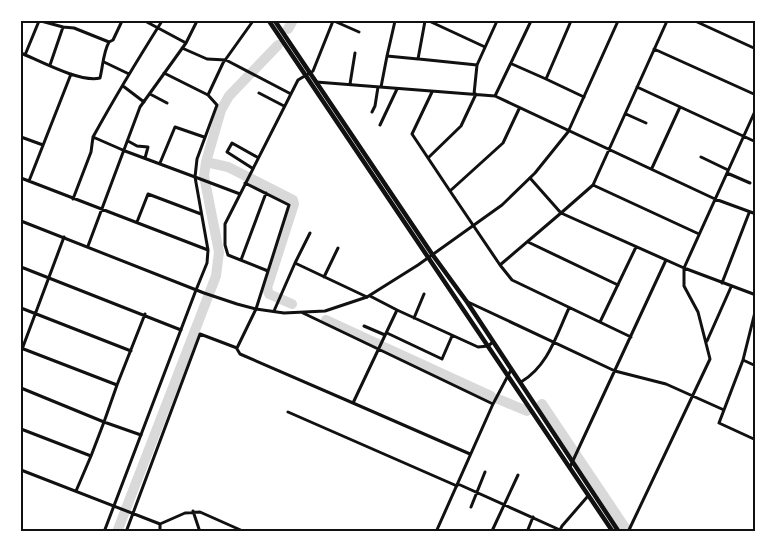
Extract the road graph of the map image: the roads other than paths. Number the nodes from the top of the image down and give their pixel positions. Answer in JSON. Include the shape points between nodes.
{"nodes":[{"id":1,"x":40,"y":21,"type":"edge"},
{"id":2,"x":76,"y":21,"type":"edge"},
{"id":3,"x":122,"y":21,"type":"edge"},
{"id":4,"x":145,"y":21,"type":"edge"},
{"id":5,"x":162,"y":21,"type":"edge"},
{"id":6,"x":197,"y":21,"type":"edge"},
{"id":7,"x":253,"y":21,"type":"edge"},
{"id":8,"x":269,"y":21,"type":"edge"},
{"id":9,"x":275,"y":21,"type":"edge"},
{"id":10,"x":333,"y":21,"type":"edge"},
{"id":11,"x":395,"y":21,"type":"edge"},
{"id":12,"x":427,"y":21,"type":"edge"},
{"id":13,"x":497,"y":21,"type":"edge"},
{"id":14,"x":531,"y":21,"type":"edge"},
{"id":15,"x":571,"y":21,"type":"edge"},
{"id":16,"x":618,"y":21,"type":"edge"},
{"id":17,"x":667,"y":21,"type":"edge"},
{"id":18,"x":695,"y":21,"type":"edge"},
{"id":19,"x":63,"y":27,"type":"junction"},
{"id":20,"x":158,"y":27,"type":"junction"},
{"id":21,"x":74,"y":28,"type":"junction"},
{"id":22,"x":359,"y":32,"type":"dead end"},
{"id":23,"x":109,"y":42,"type":"junction"},
{"id":24,"x":186,"y":43,"type":"junction"},
{"id":25,"x":485,"y":47,"type":"junction"},
{"id":26,"x":182,"y":48,"type":"junction"},
{"id":27,"x":654,"y":49,"type":"junction"},
{"id":28,"x":756,"y":49,"type":"edge"},
{"id":29,"x":355,"y":53,"type":"dead end"},
{"id":30,"x":23,"y":54,"type":"edge"},
{"id":31,"x":387,"y":56,"type":"junction"},
{"id":32,"x":418,"y":59,"type":"junction"},
{"id":33,"x":226,"y":60,"type":"junction"},
{"id":34,"x":104,"y":62,"type":"junction"},
{"id":35,"x":512,"y":64,"type":"junction"},
{"id":36,"x":50,"y":65,"type":"junction"},
{"id":37,"x":477,"y":65,"type":"junction"},
{"id":38,"x":71,"y":73,"type":"junction"},
{"id":39,"x":164,"y":73,"type":"junction"},
{"id":40,"x":129,"y":74,"type":"junction"},
{"id":41,"x":308,"y":75,"type":"junction"},
{"id":42,"x":546,"y":79,"type":"junction"},
{"id":43,"x":313,"y":83,"type":"junction"},
{"id":44,"x":350,"y":84,"type":"junction"},
{"id":45,"x":123,"y":86,"type":"junction"},
{"id":46,"x":380,"y":87,"type":"junction"},
{"id":47,"x":637,"y":87,"type":"junction"},
{"id":48,"x":397,"y":88,"type":"junction"},
{"id":49,"x":432,"y":92,"type":"junction"},
{"id":50,"x":259,"y":93,"type":"dead end"},
{"id":51,"x":150,"y":94,"type":"junction"},
{"id":52,"x":291,"y":94,"type":"junction"},
{"id":53,"x":475,"y":94,"type":"junction"},
{"id":54,"x":208,"y":95,"type":"junction"},
{"id":55,"x":756,"y":95,"type":"edge"},
{"id":56,"x":495,"y":96,"type":"junction"},
{"id":57,"x":584,"y":97,"type":"junction"},
{"id":58,"x":144,"y":102,"type":"junction"},
{"id":59,"x":167,"y":104,"type":"dead end"},
{"id":60,"x":284,"y":106,"type":"junction"},
{"id":61,"x":680,"y":107,"type":"junction"},
{"id":62,"x":519,"y":108,"type":"junction"},
{"id":63,"x":756,"y":108,"type":"edge"},
{"id":64,"x":372,"y":112,"type":"dead end"},
{"id":65,"x":625,"y":114,"type":"junction"},
{"id":66,"x":646,"y":123,"type":"dead end"},
{"id":67,"x":380,"y":125,"type":"dead end"},
{"id":68,"x":568,"y":132,"type":"junction"},
{"id":69,"x":743,"y":136,"type":"junction"},
{"id":70,"x":21,"y":137,"type":"edge"},
{"id":71,"x":93,"y":137,"type":"junction"},
{"id":72,"x":204,"y":137,"type":"junction"},
{"id":73,"x":128,"y":141,"type":"junction"},
{"id":74,"x":756,"y":142,"type":"edge"},
{"id":75,"x":43,"y":145,"type":"junction"},
{"id":76,"x":610,"y":149,"type":"junction"},
{"id":77,"x":125,"y":151,"type":"junction"},
{"id":78,"x":257,"y":157,"type":"junction"},
{"id":79,"x":145,"y":158,"type":"junction"},
{"id":80,"x":428,"y":158,"type":"junction"},
{"id":81,"x":701,"y":158,"type":"dead end"},
{"id":82,"x":160,"y":164,"type":"junction"},
{"id":83,"x":252,"y":168,"type":"junction"},
{"id":84,"x":652,"y":168,"type":"junction"},
{"id":85,"x":727,"y":171,"type":"junction"},
{"id":86,"x":195,"y":177,"type":"junction"},
{"id":87,"x":21,"y":178,"type":"edge"},
{"id":88,"x":530,"y":178,"type":"junction"},
{"id":89,"x":247,"y":179,"type":"junction"},
{"id":90,"x":29,"y":181,"type":"junction"},
{"id":91,"x":750,"y":183,"type":"dead end"},
{"id":92,"x":593,"y":185,"type":"junction"},
{"id":93,"x":450,"y":191,"type":"junction"},
{"id":94,"x":266,"y":193,"type":"junction"},
{"id":95,"x":240,"y":194,"type":"junction"},
{"id":96,"x":73,"y":199,"type":"junction"},
{"id":97,"x":715,"y":199,"type":"junction"},
{"id":98,"x":102,"y":209,"type":"junction"},
{"id":99,"x":561,"y":213,"type":"junction"},
{"id":100,"x":749,"y":213,"type":"junction"},
{"id":101,"x":201,"y":214,"type":"junction"},
{"id":102,"x":756,"y":214,"type":"edge"},
{"id":103,"x":21,"y":221,"type":"edge"},
{"id":104,"x":136,"y":222,"type":"junction"},
{"id":105,"x":473,"y":226,"type":"junction"},
{"id":106,"x":310,"y":233,"type":"dead end"},
{"id":107,"x":699,"y":234,"type":"junction"},
{"id":108,"x":64,"y":237,"type":"junction"},
{"id":109,"x":527,"y":241,"type":"junction"},
{"id":110,"x":88,"y":246,"type":"junction"},
{"id":111,"x":636,"y":247,"type":"junction"},
{"id":112,"x":338,"y":248,"type":"dead end"},
{"id":113,"x":207,"y":250,"type":"junction"},
{"id":114,"x":430,"y":256,"type":"junction"},
{"id":115,"x":241,"y":260,"type":"junction"},
{"id":116,"x":666,"y":260,"type":"junction"},
{"id":117,"x":295,"y":263,"type":"junction"},
{"id":118,"x":500,"y":265,"type":"junction"},
{"id":119,"x":21,"y":267,"type":"edge"},
{"id":120,"x":684,"y":268,"type":"junction"},
{"id":121,"x":268,"y":271,"type":"junction"},
{"id":122,"x":49,"y":277,"type":"junction"},
{"id":123,"x":324,"y":277,"type":"junction"},
{"id":124,"x":722,"y":283,"type":"junction"},
{"id":125,"x":618,"y":285,"type":"junction"},
{"id":126,"x":732,"y":286,"type":"junction"},
{"id":127,"x":196,"y":290,"type":"junction"},
{"id":128,"x":424,"y":294,"type":"dead end"},
{"id":129,"x":756,"y":295,"type":"edge"},
{"id":130,"x":369,"y":297,"type":"junction"},
{"id":131,"x":467,"y":302,"type":"junction"},
{"id":132,"x":21,"y":308,"type":"edge"},
{"id":133,"x":569,"y":308,"type":"junction"},
{"id":134,"x":756,"y":308,"type":"edge"},
{"id":135,"x":256,"y":309,"type":"junction"},
{"id":136,"x":397,"y":310,"type":"junction"},
{"id":137,"x":274,"y":311,"type":"junction"},
{"id":138,"x":35,"y":313,"type":"junction"},
{"id":139,"x":303,"y":313,"type":"junction"},
{"id":140,"x":145,"y":314,"type":"junction"},
{"id":141,"x":414,"y":318,"type":"junction"},
{"id":142,"x":600,"y":322,"type":"junction"},
{"id":143,"x":364,"y":327,"type":"dead end"},
{"id":144,"x":181,"y":330,"type":"junction"},
{"id":145,"x":386,"y":334,"type":"junction"},
{"id":146,"x":452,"y":336,"type":"junction"},
{"id":147,"x":631,"y":337,"type":"junction"},
{"id":148,"x":493,"y":342,"type":"junction"},
{"id":149,"x":553,"y":342,"type":"junction"},
{"id":150,"x":706,"y":343,"type":"junction"},
{"id":151,"x":488,"y":346,"type":"junction"},
{"id":152,"x":237,"y":348,"type":"junction"},
{"id":153,"x":22,"y":349,"type":"edge"},
{"id":154,"x":378,"y":350,"type":"junction"},
{"id":155,"x":131,"y":351,"type":"junction"},
{"id":156,"x":743,"y":360,"type":"junction"},
{"id":157,"x":756,"y":366,"type":"edge"},
{"id":158,"x":615,"y":371,"type":"junction"},
{"id":159,"x":509,"y":372,"type":"junction"},
{"id":160,"x":519,"y":383,"type":"junction"},
{"id":161,"x":117,"y":385,"type":"junction"},
{"id":162,"x":21,"y":388,"type":"edge"},
{"id":163,"x":693,"y":396,"type":"junction"},
{"id":164,"x":353,"y":403,"type":"junction"},
{"id":165,"x":494,"y":404,"type":"junction"},
{"id":166,"x":724,"y":410,"type":"junction"},
{"id":167,"x":288,"y":412,"type":"dead end"},
{"id":168,"x":104,"y":422,"type":"junction"},
{"id":169,"x":21,"y":429,"type":"edge"},
{"id":170,"x":141,"y":435,"type":"junction"},
{"id":171,"x":756,"y":440,"type":"edge"},
{"id":172,"x":470,"y":454,"type":"junction"},
{"id":173,"x":91,"y":456,"type":"junction"},
{"id":174,"x":572,"y":462,"type":"junction"},
{"id":175,"x":21,"y":470,"type":"edge"},
{"id":176,"x":485,"y":472,"type":"dead end"},
{"id":177,"x":518,"y":475,"type":"dead end"},
{"id":178,"x":457,"y":485,"type":"junction"},
{"id":179,"x":76,"y":491,"type":"junction"},
{"id":180,"x":477,"y":492,"type":"junction"},
{"id":181,"x":590,"y":493,"type":"junction"},
{"id":182,"x":505,"y":504,"type":"junction"},
{"id":183,"x":114,"y":506,"type":"junction"},
{"id":184,"x":471,"y":507,"type":"dead end"},
{"id":185,"x":193,"y":511,"type":"junction"},
{"id":186,"x":130,"y":513,"type":"junction"},
{"id":187,"x":533,"y":517,"type":"junction"},
{"id":188,"x":160,"y":524,"type":"junction"},
{"id":189,"x":492,"y":531,"type":"edge"},
{"id":190,"x":560,"y":531,"type":"edge"},
{"id":191,"x":628,"y":531,"type":"edge"},
{"id":192,"x":104,"y":532,"type":"edge"},
{"id":193,"x":126,"y":532,"type":"edge"},
{"id":194,"x":160,"y":532,"type":"edge"},
{"id":195,"x":200,"y":532,"type":"edge"},
{"id":196,"x":245,"y":532,"type":"edge"},
{"id":197,"x":436,"y":532,"type":"edge"},
{"id":198,"x":527,"y":532,"type":"edge"},
{"id":199,"x":613,"y":532,"type":"edge"},
{"id":200,"x":619,"y":532,"type":"edge"}],
"edges":[{"from":1,"to":19,"type":"street"},
{"from":1,"to":30,"type":"street"},
{"from":2,"to":21,"type":"street"},
{"from":3,"to":23,"type":"street"},
{"from":4,"to":20,"type":"street"},
{"from":5,"to":20,"type":"street"},
{"from":6,"to":24,"type":"street"},
{"from":7,"to":33,"type":"street"},
{"from":8,"to":41,"type":"main road"},
{"from":9,"to":41,"type":"main road"},
{"from":10,"to":22,"type":"street"},
{"from":10,"to":41,"type":"street"},
{"from":11,"to":31,"type":"street"},
{"from":12,"to":25,"type":"street"},
{"from":12,"to":32,"type":"street"},
{"from":13,"to":25,"type":"street"},
{"from":14,"to":35,"type":"street"},
{"from":15,"to":42,"type":"street"},
{"from":16,"to":57,"type":"street"},
{"from":17,"to":27,"type":"street"},
{"from":18,"to":28,"type":"street"},
{"from":19,"to":21,"type":"street"},
{"from":19,"to":36,"type":"street"},
{"from":20,"to":24,"type":"street"},
{"from":20,"to":40,"type":"street"},
{"from":21,"to":23,"type":"street"},
{"from":23,"to":34,"type":"street"},
{"from":24,"to":26,"type":"street"},
{"from":25,"to":37,"type":"street"},
{"from":26,"to":33,"type":"street","via":[[207,59]]},
{"from":26,"to":39,"type":"street"},
{"from":27,"to":47,"type":"street"},
{"from":27,"to":55,"type":"street"},
{"from":29,"to":44,"type":"street"},
{"from":30,"to":36,"type":"street"},
{"from":31,"to":32,"type":"street"},
{"from":31,"to":46,"type":"street"},
{"from":32,"to":37,"type":"street"},
{"from":33,"to":52,"type":"street"},
{"from":33,"to":54,"type":"street"},
{"from":34,"to":38,"type":"street","via":[[100,78]]},
{"from":34,"to":40,"type":"street"},
{"from":35,"to":42,"type":"street"},
{"from":35,"to":56,"type":"street"},
{"from":36,"to":38,"type":"street"},
{"from":37,"to":53,"type":"street"},
{"from":38,"to":75,"type":"street"},
{"from":39,"to":51,"type":"street"},
{"from":39,"to":54,"type":"street"},
{"from":40,"to":45,"type":"street"},
{"from":41,"to":43,"type":"main road"},
{"from":41,"to":52,"type":"street","via":[[298,80]]},
{"from":42,"to":57,"type":"street"},
{"from":43,"to":44,"type":"street"},
{"from":43,"to":114,"type":"main road"},
{"from":44,"to":46,"type":"street"},
{"from":45,"to":58,"type":"street"},
{"from":45,"to":71,"type":"street"},
{"from":46,"to":48,"type":"street"},
{"from":46,"to":64,"type":"street"},
{"from":47,"to":61,"type":"street"},
{"from":47,"to":65,"type":"street"},
{"from":48,"to":49,"type":"street"},
{"from":48,"to":67,"type":"street"},
{"from":49,"to":53,"type":"street"},
{"from":49,"to":80,"type":"street","via":[[412,134]]},
{"from":50,"to":60,"type":"street"},
{"from":51,"to":58,"type":"street"},
{"from":51,"to":59,"type":"street"},
{"from":52,"to":60,"type":"street"},
{"from":53,"to":56,"type":"street"},
{"from":53,"to":80,"type":"street","via":[[461,126]]},
{"from":54,"to":72,"type":"street","via":[[217,105]]},
{"from":56,"to":62,"type":"street"},
{"from":57,"to":68,"type":"street"},
{"from":58,"to":73,"type":"street"},
{"from":60,"to":78,"type":"street"},
{"from":61,"to":69,"type":"street"},
{"from":61,"to":84,"type":"street"},
{"from":62,"to":68,"type":"street"},
{"from":62,"to":93,"type":"street","via":[[503,143]]},
{"from":63,"to":69,"type":"street"},
{"from":65,"to":66,"type":"street"},
{"from":65,"to":76,"type":"street"},
{"from":68,"to":76,"type":"street"},
{"from":68,"to":88,"type":"street"},
{"from":69,"to":74,"type":"street"},
{"from":69,"to":85,"type":"street"},
{"from":70,"to":75,"type":"street"},
{"from":71,"to":77,"type":"street"},
{"from":71,"to":96,"type":"street"},
{"from":72,"to":82,"type":"street","via":[[175,127]]},
{"from":72,"to":86,"type":"street"},
{"from":73,"to":77,"type":"street"},
{"from":73,"to":79,"type":"street","via":[[148,147]]},
{"from":75,"to":90,"type":"street"},
{"from":76,"to":84,"type":"street"},
{"from":76,"to":92,"type":"street"},
{"from":77,"to":79,"type":"street"},
{"from":77,"to":98,"type":"street"},
{"from":78,"to":83,"type":"street"},
{"from":78,"to":83,"type":"street","via":[[232,143],[227,152]]},
{"from":79,"to":82,"type":"street"},
{"from":80,"to":93,"type":"street"},
{"from":81,"to":85,"type":"street"},
{"from":82,"to":86,"type":"street"},
{"from":83,"to":89,"type":"street"},
{"from":84,"to":97,"type":"street"},
{"from":85,"to":91,"type":"street"},
{"from":85,"to":97,"type":"street"},
{"from":86,"to":95,"type":"street"},
{"from":86,"to":101,"type":"street"},
{"from":87,"to":90,"type":"street"},
{"from":88,"to":99,"type":"street"},
{"from":88,"to":105,"type":"street"},
{"from":89,"to":94,"type":"street"},
{"from":89,"to":95,"type":"street"},
{"from":90,"to":96,"type":"street"},
{"from":92,"to":99,"type":"street"},
{"from":92,"to":107,"type":"street"},
{"from":93,"to":105,"type":"street"},
{"from":94,"to":115,"type":"street"},
{"from":94,"to":121,"type":"street","via":[[288,205]]},
{"from":95,"to":115,"type":"street","via":[[225,224],[225,245],[228,255]]},
{"from":96,"to":98,"type":"street"},
{"from":97,"to":100,"type":"street"},
{"from":97,"to":107,"type":"street"},
{"from":98,"to":104,"type":"street"},
{"from":98,"to":110,"type":"street"},
{"from":99,"to":109,"type":"street"},
{"from":99,"to":111,"type":"street"},
{"from":100,"to":102,"type":"street"},
{"from":100,"to":124,"type":"street"},
{"from":101,"to":104,"type":"street","via":[[148,194]]},
{"from":101,"to":113,"type":"street"},
{"from":103,"to":108,"type":"street"},
{"from":104,"to":113,"type":"street"},
{"from":105,"to":114,"type":"street"},
{"from":105,"to":118,"type":"street"},
{"from":106,"to":117,"type":"street"},
{"from":107,"to":120,"type":"street"},
{"from":108,"to":110,"type":"street"},
{"from":108,"to":122,"type":"street"},
{"from":109,"to":118,"type":"street"},
{"from":109,"to":125,"type":"street"},
{"from":110,"to":127,"type":"street"},
{"from":111,"to":116,"type":"street"},
{"from":111,"to":125,"type":"street"},
{"from":112,"to":123,"type":"street"},
{"from":113,"to":127,"type":"street","via":[[207,263]]},
{"from":114,"to":130,"type":"street"},
{"from":114,"to":131,"type":"main road"},
{"from":114,"to":151,"type":"main road"},
{"from":115,"to":121,"type":"street"},
{"from":116,"to":120,"type":"street"},
{"from":116,"to":147,"type":"street"},
{"from":117,"to":123,"type":"street"},
{"from":117,"to":137,"type":"street"},
{"from":118,"to":133,"type":"street","via":[[512,280]]},
{"from":119,"to":122,"type":"street"},
{"from":120,"to":124,"type":"street"},
{"from":120,"to":150,"type":"street","via":[[684,286],[698,312]]},
{"from":121,"to":135,"type":"street"},
{"from":122,"to":138,"type":"street"},
{"from":122,"to":140,"type":"street"},
{"from":123,"to":130,"type":"street"},
{"from":124,"to":126,"type":"street"},
{"from":125,"to":142,"type":"street"},
{"from":126,"to":129,"type":"street"},
{"from":126,"to":150,"type":"street"},
{"from":127,"to":135,"type":"street"},
{"from":127,"to":144,"type":"street"},
{"from":128,"to":141,"type":"street"},
{"from":130,"to":136,"type":"street"},
{"from":130,"to":139,"type":"street"},
{"from":131,"to":148,"type":"main road"},
{"from":131,"to":149,"type":"street"},
{"from":132,"to":138,"type":"street"},
{"from":133,"to":142,"type":"street"},
{"from":133,"to":149,"type":"street"},
{"from":134,"to":156,"type":"street"},
{"from":135,"to":137,"type":"street"},
{"from":135,"to":152,"type":"street"},
{"from":136,"to":141,"type":"street"},
{"from":136,"to":145,"type":"street"},
{"from":137,"to":139,"type":"street"},
{"from":138,"to":153,"type":"street"},
{"from":138,"to":155,"type":"street"},
{"from":139,"to":154,"type":"street"},
{"from":140,"to":144,"type":"street"},
{"from":140,"to":155,"type":"street"},
{"from":141,"to":146,"type":"street"},
{"from":142,"to":147,"type":"street"},
{"from":143,"to":145,"type":"street"},
{"from":144,"to":170,"type":"street"},
{"from":145,"to":146,"type":"street","via":[[442,358]]},
{"from":145,"to":154,"type":"street"},
{"from":146,"to":151,"type":"street","via":[[478,347]]},
{"from":147,"to":158,"type":"street"},
{"from":148,"to":151,"type":"street"},
{"from":148,"to":159,"type":"main road"},
{"from":149,"to":158,"type":"street"},
{"from":149,"to":160,"type":"street","via":[[534,374]]},
{"from":150,"to":163,"type":"street","via":[[710,359]]},
{"from":151,"to":159,"type":"main road"},
{"from":152,"to":164,"type":"street","via":[[240,354]]},
{"from":152,"to":186,"type":"street","via":[[200,334]]},
{"from":153,"to":161,"type":"street"},
{"from":154,"to":164,"type":"street"},
{"from":154,"to":165,"type":"street"},
{"from":155,"to":161,"type":"street"},
{"from":156,"to":157,"type":"street"},
{"from":156,"to":166,"type":"street"},
{"from":158,"to":163,"type":"street","via":[[666,384]]},
{"from":158,"to":174,"type":"street"},
{"from":159,"to":160,"type":"main road"},
{"from":159,"to":165,"type":"street"},
{"from":159,"to":174,"type":"main road"},
{"from":160,"to":174,"type":"main road"},
{"from":161,"to":168,"type":"street"},
{"from":162,"to":168,"type":"street"},
{"from":163,"to":166,"type":"street"},
{"from":163,"to":191,"type":"street"},
{"from":164,"to":172,"type":"street"},
{"from":165,"to":172,"type":"street"},
{"from":166,"to":171,"type":"street","via":[[719,423]]},
{"from":167,"to":178,"type":"street"},
{"from":168,"to":170,"type":"street"},
{"from":168,"to":173,"type":"street"},
{"from":169,"to":173,"type":"street"},
{"from":170,"to":183,"type":"street"},
{"from":172,"to":178,"type":"street"},
{"from":173,"to":179,"type":"street"},
{"from":174,"to":181,"type":"main road"},
{"from":175,"to":179,"type":"street"},
{"from":176,"to":180,"type":"street"},
{"from":177,"to":182,"type":"street"},
{"from":178,"to":180,"type":"street"},
{"from":178,"to":197,"type":"street"},
{"from":179,"to":183,"type":"street"},
{"from":180,"to":182,"type":"street"},
{"from":180,"to":184,"type":"street"},
{"from":181,"to":190,"type":"street"},
{"from":181,"to":199,"type":"main road"},
{"from":181,"to":200,"type":"main road"},
{"from":182,"to":187,"type":"street"},
{"from":182,"to":189,"type":"street"},
{"from":183,"to":186,"type":"street"},
{"from":183,"to":192,"type":"street"},
{"from":185,"to":188,"type":"street"},
{"from":185,"to":195,"type":"street"},
{"from":185,"to":196,"type":"street"},
{"from":186,"to":188,"type":"street"},
{"from":186,"to":193,"type":"street"},
{"from":187,"to":190,"type":"street"},
{"from":187,"to":198,"type":"street"},
{"from":188,"to":194,"type":"street"}]}
